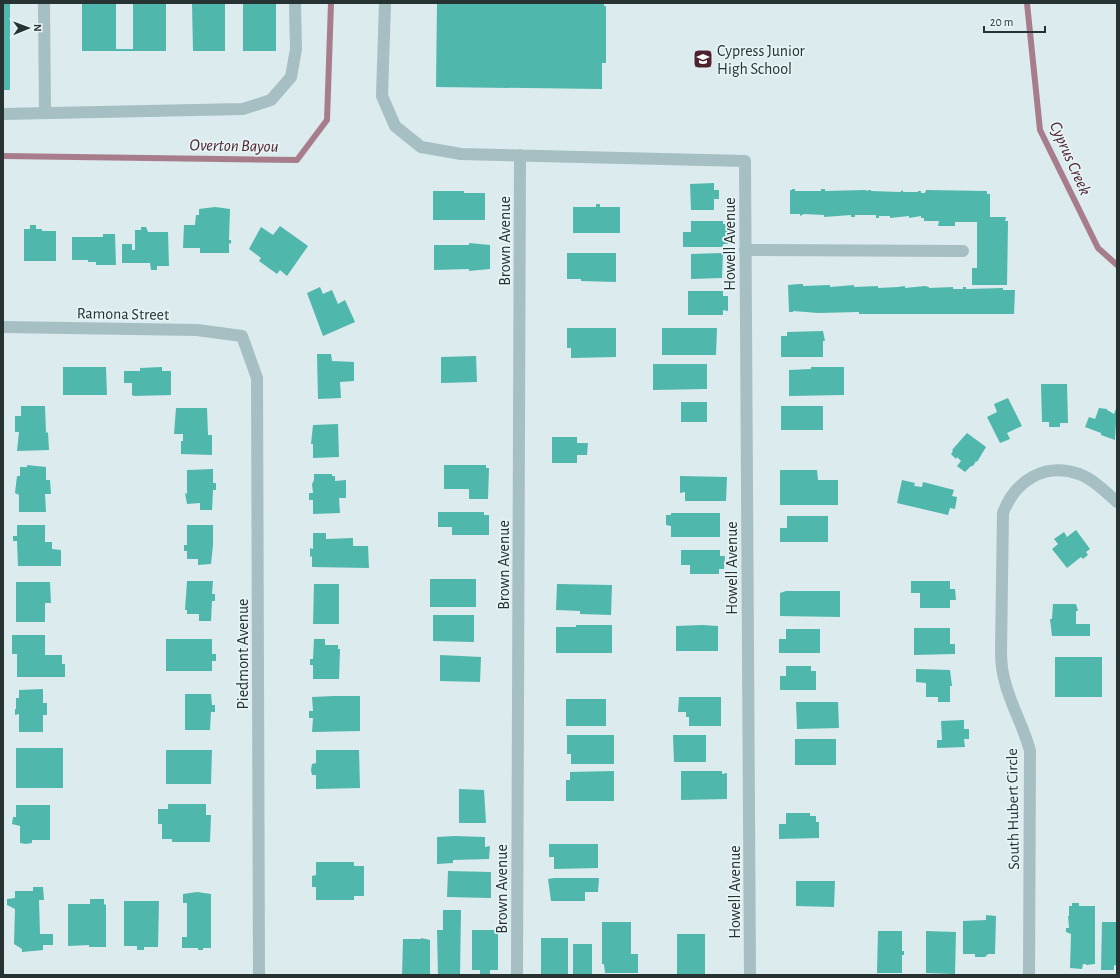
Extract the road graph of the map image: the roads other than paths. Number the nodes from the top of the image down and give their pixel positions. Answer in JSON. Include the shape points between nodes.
{"nodes":[{"id":1,"x":44,"y":3,"type":"edge"},
{"id":2,"x":295,"y":3,"type":"edge"},
{"id":3,"x":385,"y":3,"type":"edge"},
{"id":4,"x":45,"y":113,"type":"junction"},
{"id":5,"x":3,"y":114,"type":"edge"},
{"id":6,"x":520,"y":155,"type":"junction"},
{"id":7,"x":746,"y":250,"type":"junction"},
{"id":8,"x":963,"y":252,"type":"dead end"},
{"id":9,"x":3,"y":327,"type":"edge"},
{"id":10,"x":242,"y":336,"type":"joint"},
{"id":11,"x":1117,"y":502,"type":"edge"},
{"id":12,"x":259,"y":975,"type":"edge"},
{"id":13,"x":517,"y":975,"type":"edge"},
{"id":14,"x":750,"y":975,"type":"edge"},
{"id":15,"x":1029,"y":975,"type":"edge"}],
"edges":[{"from":1,"to":4,"type":"street"},
{"from":2,"to":4,"type":"street","via":[[296,49],[291,77],[271,100],[243,110]]},
{"from":3,"to":6,"type":"street","via":[[382,96],[394,126],[421,147],[461,154]]},
{"from":4,"to":5,"type":"street"},
{"from":6,"to":7,"type":"street","name":"Howell Avenue","via":[[745,161]]},
{"from":6,"to":13,"type":"street","name":"Brown Avenue"},
{"from":7,"to":8,"type":"street"},
{"from":7,"to":14,"type":"street","name":"Howell Avenue"},
{"from":9,"to":10,"type":"street","name":"Ramona Street","via":[[197,330]]},
{"from":10,"to":12,"type":"street","name":"Piedmont Avenue","via":[[257,378]]},
{"from":11,"to":15,"type":"street","name":"South Hubert Circle","via":[[1080,474],[1054,471],[1033,476],[1015,489],[1003,513],[1002,669],[1030,751]]}]}
